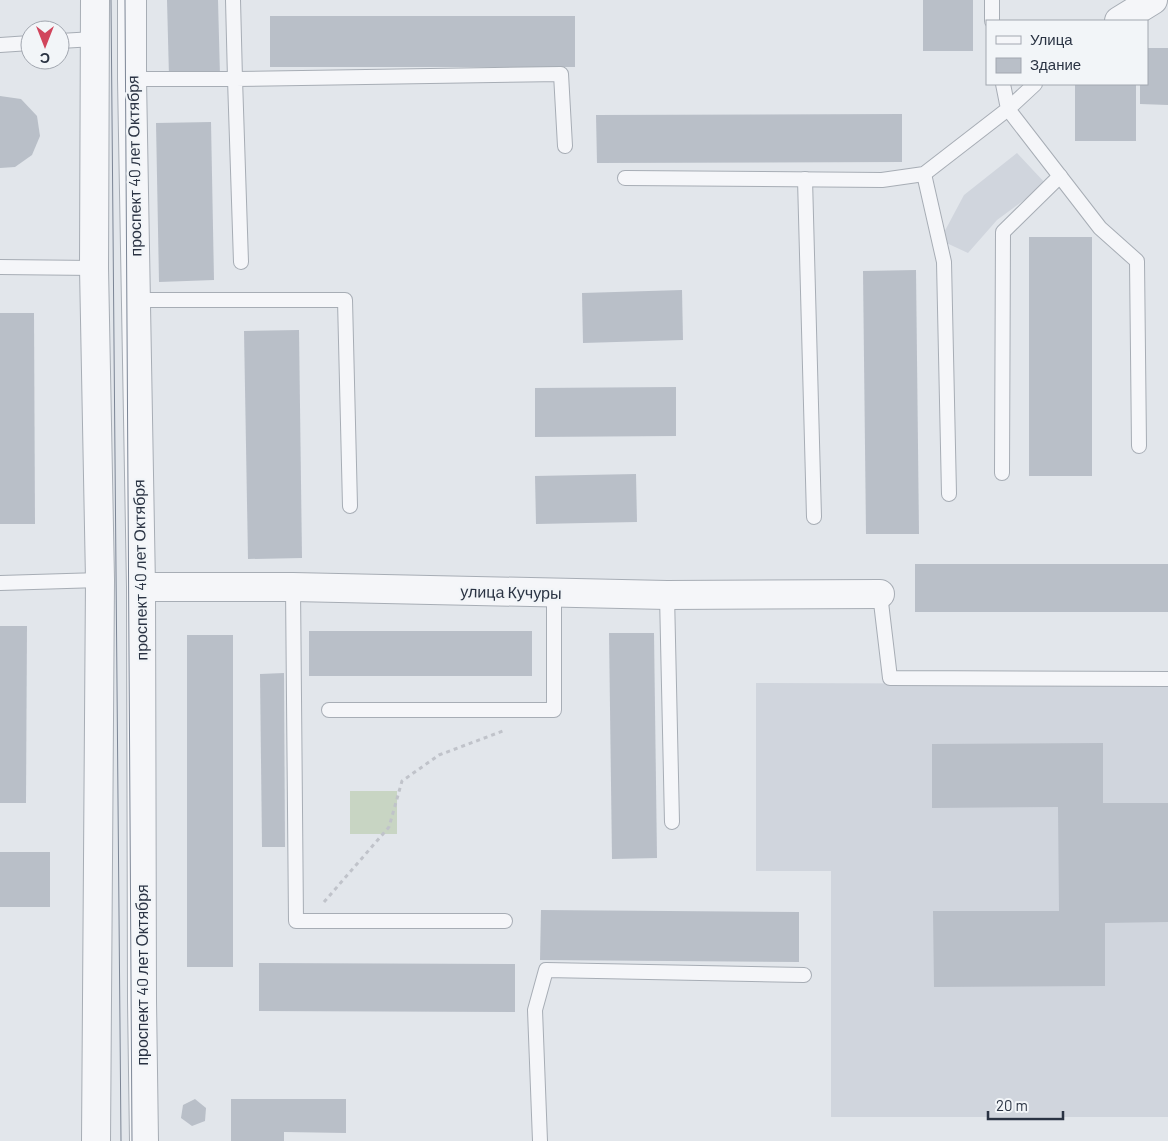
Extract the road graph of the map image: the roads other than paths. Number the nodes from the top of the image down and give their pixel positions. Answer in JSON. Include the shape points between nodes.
{"nodes":[{"id":1,"x":95,"y":0,"type":"edge"},
{"id":2,"x":132,"y":0,"type":"edge"},
{"id":3,"x":233,"y":0,"type":"edge"},
{"id":4,"x":992,"y":0,"type":"edge"},
{"id":5,"x":1153,"y":0,"type":"edge"},
{"id":6,"x":992,"y":20,"type":"edge"},
{"id":7,"x":1121,"y":20,"type":"edge"},
{"id":8,"x":94,"y":39,"type":"junction"},
{"id":9,"x":70,"y":41,"type":"edge"},
{"id":10,"x":20,"y":44,"type":"edge"},
{"id":11,"x":0,"y":45,"type":"edge"},
{"id":12,"x":132,"y":79,"type":"junction"},
{"id":13,"x":235,"y":79,"type":"junction"},
{"id":14,"x":1003,"y":85,"type":"edge"},
{"id":15,"x":1034,"y":85,"type":"edge"},
{"id":16,"x":1008,"y":108,"type":"junction"},
{"id":17,"x":565,"y":146,"type":"dead end"},
{"id":18,"x":924,"y":174,"type":"junction"},
{"id":19,"x":1060,"y":176,"type":"junction"},
{"id":20,"x":626,"y":178,"type":"dead end"},
{"id":21,"x":805,"y":180,"type":"junction"},
{"id":22,"x":241,"y":262,"type":"dead end"},
{"id":23,"x":0,"y":267,"type":"edge"},
{"id":24,"x":94,"y":268,"type":"junction"},
{"id":25,"x":136,"y":300,"type":"junction"},
{"id":26,"x":1139,"y":446,"type":"dead end"},
{"id":27,"x":1002,"y":473,"type":"dead end"},
{"id":28,"x":949,"y":494,"type":"dead end"},
{"id":29,"x":350,"y":506,"type":"dead end"},
{"id":30,"x":814,"y":517,"type":"dead end"},
{"id":31,"x":100,"y":580,"type":"junction"},
{"id":32,"x":0,"y":583,"type":"edge"},
{"id":33,"x":141,"y":587,"type":"junction"},
{"id":34,"x":293,"y":587,"type":"junction"},
{"id":35,"x":554,"y":594,"type":"junction"},
{"id":36,"x":880,"y":594,"type":"joint"},
{"id":37,"x":667,"y":595,"type":"junction"},
{"id":38,"x":1168,"y":679,"type":"edge"},
{"id":39,"x":329,"y":710,"type":"dead end"},
{"id":40,"x":672,"y":822,"type":"dead end"},
{"id":41,"x":505,"y":921,"type":"dead end"},
{"id":42,"x":804,"y":975,"type":"dead end"},
{"id":43,"x":96,"y":1141,"type":"edge"},
{"id":44,"x":144,"y":1141,"type":"edge"},
{"id":45,"x":540,"y":1141,"type":"edge"}],
"edges":[{"from":1,"to":8,"type":"street"},
{"from":2,"to":12,"type":"street","name":"проспект 40 лет Октября"},
{"from":3,"to":13,"type":"lane"},
{"from":4,"to":6,"type":"lane"},
{"from":5,"to":7,"type":"street"},
{"from":8,"to":9,"type":"lane"},
{"from":8,"to":24,"type":"street"},
{"from":10,"to":11,"type":"lane"},
{"from":12,"to":13,"type":"lane"},
{"from":12,"to":25,"type":"street","name":"проспект 40 лет Октября"},
{"from":13,"to":17,"type":"lane","via":[[561,74]]},
{"from":13,"to":22,"type":"lane"},
{"from":14,"to":16,"type":"lane"},
{"from":15,"to":16,"type":"lane"},
{"from":16,"to":18,"type":"lane"},
{"from":16,"to":19,"type":"lane"},
{"from":18,"to":21,"type":"lane","via":[[882,180]]},
{"from":18,"to":28,"type":"lane","via":[[944,262]]},
{"from":19,"to":26,"type":"lane","via":[[1100,228],[1137,261]]},
{"from":19,"to":27,"type":"lane","via":[[1003,232]]},
{"from":20,"to":21,"type":"lane"},
{"from":21,"to":30,"type":"lane"},
{"from":23,"to":24,"type":"lane"},
{"from":24,"to":31,"type":"street"},
{"from":25,"to":29,"type":"lane","via":[[345,300]]},
{"from":25,"to":33,"type":"street","name":"проспект 40 лет Октября"},
{"from":31,"to":32,"type":"lane"},
{"from":31,"to":43,"type":"street"},
{"from":33,"to":34,"type":"street","name":"улица Кучуры"},
{"from":33,"to":44,"type":"street","name":"проспект 40 лет Октября"},
{"from":34,"to":35,"type":"street","name":"улица Кучуры"},
{"from":34,"to":41,"type":"lane","via":[[296,921]]},
{"from":35,"to":37,"type":"street","name":"улица Кучуры"},
{"from":35,"to":39,"type":"lane","via":[[554,710]]},
{"from":36,"to":37,"type":"street","name":"улица Кучуры"},
{"from":36,"to":38,"type":"lane","via":[[890,678]]},
{"from":37,"to":40,"type":"lane"},
{"from":42,"to":45,"type":"lane","via":[[546,970],[535,1010]]}]}
